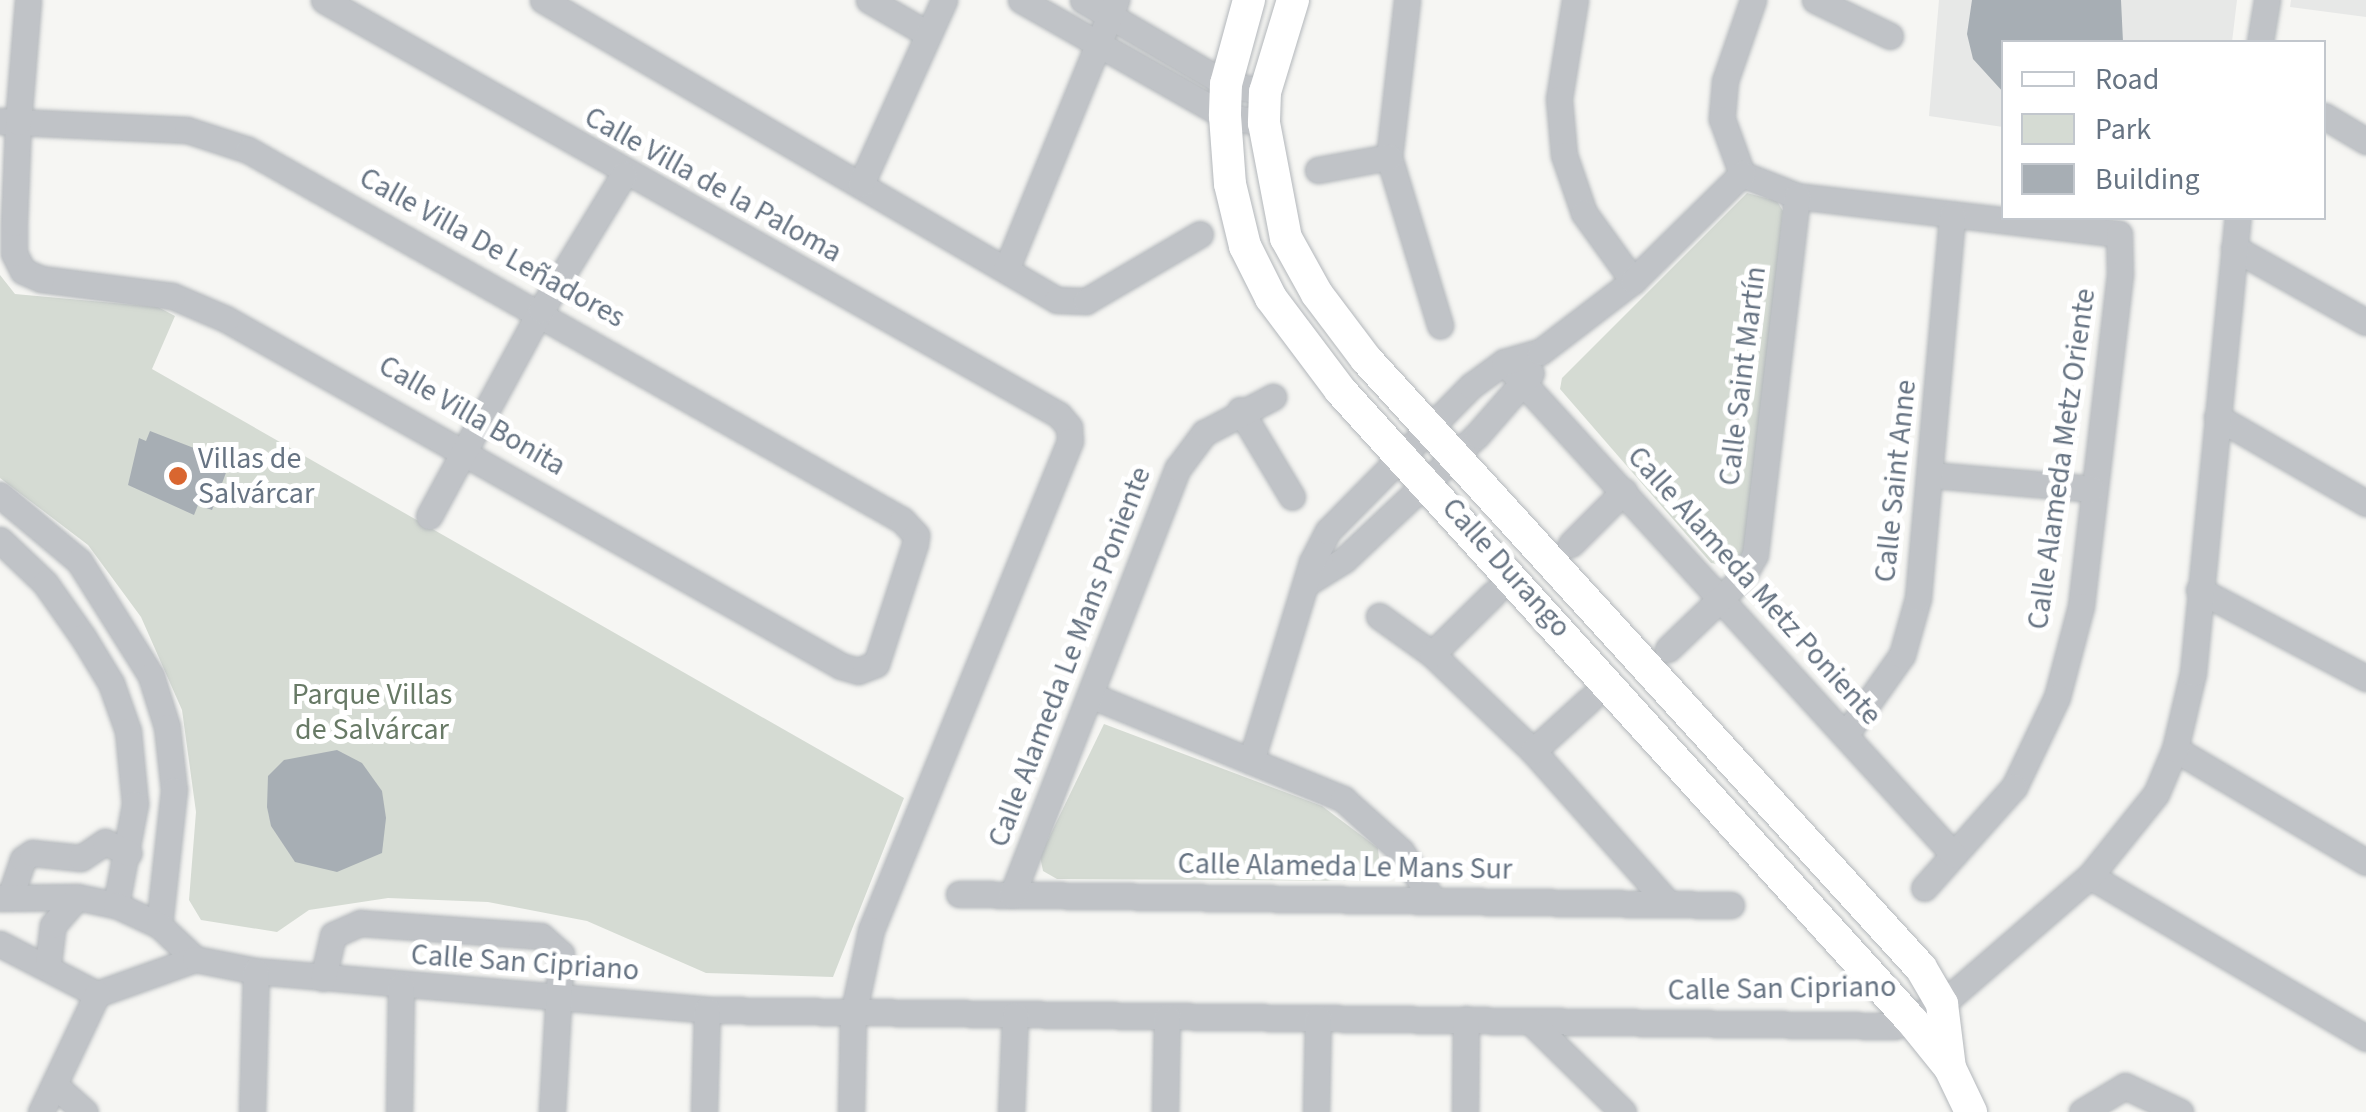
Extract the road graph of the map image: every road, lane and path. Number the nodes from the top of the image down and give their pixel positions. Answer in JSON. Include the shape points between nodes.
{"nodes":[{"id":1,"x":28,"y":0,"type":"edge"},
{"id":2,"x":543,"y":0,"type":"edge"},
{"id":3,"x":869,"y":0,"type":"edge"},
{"id":4,"x":944,"y":0,"type":"edge"},
{"id":5,"x":1021,"y":0,"type":"edge"},
{"id":6,"x":1083,"y":0,"type":"edge"},
{"id":7,"x":1249,"y":0,"type":"edge"},
{"id":8,"x":1293,"y":0,"type":"edge"},
{"id":9,"x":1407,"y":0,"type":"edge"},
{"id":10,"x":1575,"y":0,"type":"edge"},
{"id":11,"x":1753,"y":0,"type":"edge"},
{"id":12,"x":1815,"y":0,"type":"edge"},
{"id":13,"x":2266,"y":0,"type":"edge"},
{"id":14,"x":327,"y":1,"type":"edge"},
{"id":15,"x":1113,"y":8,"type":"edge"},
{"id":16,"x":928,"y":34,"type":"junction"},
{"id":17,"x":1890,"y":36,"type":"dead end"},
{"id":18,"x":2260,"y":40,"type":"edge"},
{"id":19,"x":1098,"y":46,"type":"junction"},
{"id":20,"x":1225,"y":100,"type":"junction"},
{"id":21,"x":1265,"y":108,"type":"junction"},
{"id":22,"x":2326,"y":117,"type":"edge"},
{"id":23,"x":9,"y":122,"type":"edge"},
{"id":24,"x":2366,"y":141,"type":"edge"},
{"id":25,"x":1389,"y":156,"type":"junction"},
{"id":26,"x":1318,"y":170,"type":"dead end"},
{"id":27,"x":624,"y":174,"type":"junction"},
{"id":28,"x":1742,"y":174,"type":"junction"},
{"id":29,"x":861,"y":184,"type":"junction"},
{"id":30,"x":1797,"y":196,"type":"junction"},
{"id":31,"x":1952,"y":215,"type":"junction"},
{"id":32,"x":2238,"y":220,"type":"edge"},
{"id":33,"x":1200,"y":234,"type":"dead end"},
{"id":34,"x":2234,"y":248,"type":"junction"},
{"id":35,"x":1006,"y":270,"type":"junction"},
{"id":36,"x":1633,"y":280,"type":"junction"},
{"id":37,"x":540,"y":310,"type":"junction"},
{"id":38,"x":2366,"y":322,"type":"edge"},
{"id":39,"x":1440,"y":325,"type":"dead end"},
{"id":40,"x":1540,"y":352,"type":"junction"},
{"id":41,"x":1504,"y":362,"type":"junction"},
{"id":42,"x":1525,"y":386,"type":"junction"},
{"id":43,"x":1273,"y":397,"type":"dead end"},
{"id":44,"x":1240,"y":410,"type":"junction"},
{"id":45,"x":2217,"y":418,"type":"junction"},
{"id":46,"x":1430,"y":426,"type":"junction"},
{"id":47,"x":465,"y":448,"type":"junction"},
{"id":48,"x":1400,"y":455,"type":"junction"},
{"id":49,"x":1454,"y":455,"type":"junction"},
{"id":50,"x":1932,"y":475,"type":"junction"},
{"id":51,"x":1426,"y":480,"type":"junction"},
{"id":52,"x":1624,"y":490,"type":"junction"},
{"id":53,"x":2091,"y":490,"type":"junction"},
{"id":54,"x":0,"y":494,"type":"edge"},
{"id":55,"x":1292,"y":498,"type":"dead end"},
{"id":56,"x":2366,"y":503,"type":"edge"},
{"id":57,"x":1348,"y":508,"type":"junction"},
{"id":58,"x":429,"y":516,"type":"dead end"},
{"id":59,"x":1371,"y":529,"type":"junction"},
{"id":60,"x":1571,"y":544,"type":"dead end"},
{"id":61,"x":2,"y":546,"type":"edge"},
{"id":62,"x":1307,"y":583,"type":"junction"},
{"id":63,"x":2199,"y":590,"type":"junction"},
{"id":64,"x":1493,"y":594,"type":"dead end"},
{"id":65,"x":1720,"y":599,"type":"junction"},
{"id":66,"x":1379,"y":616,"type":"dead end"},
{"id":67,"x":1668,"y":649,"type":"dead end"},
{"id":68,"x":1432,"y":654,"type":"junction"},
{"id":69,"x":868,"y":670,"type":"joint"},
{"id":70,"x":2366,"y":678,"type":"edge"},
{"id":71,"x":1090,"y":695,"type":"junction"},
{"id":72,"x":1589,"y":700,"type":"dead end"},
{"id":73,"x":1846,"y":734,"type":"junction"},
{"id":74,"x":2176,"y":749,"type":"junction"},
{"id":75,"x":1533,"y":752,"type":"junction"},
{"id":76,"x":1251,"y":760,"type":"junction"},
{"id":77,"x":129,"y":853,"type":"junction"},
{"id":78,"x":1954,"y":855,"type":"junction"},
{"id":79,"x":2366,"y":862,"type":"edge"},
{"id":80,"x":2090,"y":876,"type":"junction"},
{"id":81,"x":1924,"y":888,"type":"dead end"},
{"id":82,"x":959,"y":894,"type":"dead end"},
{"id":83,"x":1012,"y":895,"type":"junction"},
{"id":84,"x":5,"y":897,"type":"edge"},
{"id":85,"x":77,"y":897,"type":"junction"},
{"id":86,"x":1432,"y":900,"type":"junction"},
{"id":87,"x":1668,"y":903,"type":"junction"},
{"id":88,"x":116,"y":905,"type":"junction"},
{"id":89,"x":1731,"y":905,"type":"dead end"},
{"id":90,"x":158,"y":925,"type":"junction"},
{"id":91,"x":0,"y":944,"type":"edge"},
{"id":92,"x":195,"y":958,"type":"junction"},
{"id":93,"x":48,"y":964,"type":"junction"},
{"id":94,"x":256,"y":971,"type":"junction"},
{"id":95,"x":323,"y":978,"type":"junction"},
{"id":96,"x":401,"y":986,"type":"junction"},
{"id":97,"x":97,"y":994,"type":"junction"},
{"id":98,"x":556,"y":997,"type":"junction"},
{"id":99,"x":1942,"y":1004,"type":"junction"},
{"id":100,"x":707,"y":1010,"type":"junction"},
{"id":101,"x":853,"y":1015,"type":"junction"},
{"id":102,"x":1015,"y":1015,"type":"junction"},
{"id":103,"x":1166,"y":1016,"type":"junction"},
{"id":104,"x":1318,"y":1018,"type":"junction"},
{"id":105,"x":1466,"y":1019,"type":"junction"},
{"id":106,"x":1912,"y":1020,"type":"junction"},
{"id":107,"x":1530,"y":1021,"type":"junction"},
{"id":108,"x":2366,"y":1038,"type":"edge"},
{"id":109,"x":1950,"y":1068,"type":"junction"},
{"id":110,"x":58,"y":1088,"type":"junction"},
{"id":111,"x":1618,"y":1110,"type":"edge"},
{"id":112,"x":41,"y":1112,"type":"edge"},
{"id":113,"x":85,"y":1112,"type":"edge"},
{"id":114,"x":252,"y":1112,"type":"edge"},
{"id":115,"x":399,"y":1112,"type":"edge"},
{"id":116,"x":552,"y":1112,"type":"edge"},
{"id":117,"x":704,"y":1112,"type":"edge"},
{"id":118,"x":850,"y":1112,"type":"edge"},
{"id":119,"x":1011,"y":1112,"type":"edge"},
{"id":120,"x":1165,"y":1112,"type":"edge"},
{"id":121,"x":1316,"y":1112,"type":"edge"},
{"id":122,"x":1465,"y":1112,"type":"edge"},
{"id":123,"x":1970,"y":1112,"type":"edge"},
{"id":124,"x":2082,"y":1112,"type":"edge"},
{"id":125,"x":2180,"y":1112,"type":"edge"}],
"edges":[{"from":1,"to":23,"type":"street"},
{"from":2,"to":29,"type":"street"},
{"from":3,"to":16,"type":"street"},
{"from":4,"to":16,"type":"street"},
{"from":5,"to":19,"type":"street"},
{"from":6,"to":15,"type":"street"},
{"from":7,"to":20,"type":"main road","name":"Calle Durango"},
{"from":8,"to":21,"type":"main road","name":"Calle Durango"},
{"from":9,"to":25,"type":"street"},
{"from":10,"to":36,"type":"street","via":[[1559,99],[1564,155],[1584,212]]},
{"from":11,"to":28,"type":"street","via":[[1725,81],[1722,120]]},
{"from":12,"to":17,"type":"street"},
{"from":13,"to":18,"type":"street"},
{"from":14,"to":27,"type":"street","name":"Calle Villa de la Paloma"},
{"from":15,"to":19,"type":"street"},
{"from":15,"to":20,"type":"street"},
{"from":16,"to":29,"type":"street"},
{"from":19,"to":20,"type":"street"},
{"from":19,"to":35,"type":"street"},
{"from":20,"to":21,"type":"street"},
{"from":20,"to":48,"type":"main road","name":"Calle Durango","via":[[1242,230],[1270,298]]},
{"from":21,"to":46,"type":"main road","name":"Calle Durango","via":[[1270,182],[1302,266],[1366,359]]},
{"from":22,"to":24,"type":"street"},
{"from":23,"to":37,"type":"street","name":"Calle Villa De Leñadores","via":[[187,130],[248,150]]},
{"from":23,"to":47,"type":"street","name":"Calle Villa Bonita","via":[[14,254],[23,271],[41,280],[172,296]]},
{"from":25,"to":26,"type":"street"},
{"from":25,"to":39,"type":"street"},
{"from":27,"to":37,"type":"street"},
{"from":27,"to":101,"type":"street","name":"Calle Villa de la Paloma","via":[[1059,415],[1069,427],[1070,440],[871,930]]},
{"from":28,"to":30,"type":"street"},
{"from":28,"to":36,"type":"street"},
{"from":29,"to":35,"type":"street"},
{"from":30,"to":31,"type":"street"},
{"from":30,"to":65,"type":"street","name":"Calle Saint Martín","via":[[1755,555]]},
{"from":31,"to":50,"type":"street","name":"Calle Saint Anne"},
{"from":31,"to":53,"type":"street","name":"Calle Alameda Metz Oriente","via":[[2119,234],[2120,274]]},
{"from":32,"to":34,"type":"street","name":"Calle San Cipriano"},
{"from":33,"to":35,"type":"street","via":[[1071,304]]},
{"from":34,"to":38,"type":"street"},
{"from":34,"to":45,"type":"street","name":"Calle San Cipriano"},
{"from":36,"to":40,"type":"street"},
{"from":37,"to":47,"type":"street"},
{"from":37,"to":69,"type":"street","name":"Calle Villa De Leñadores","via":[[916,534],[882,653]]},
{"from":40,"to":41,"type":"street"},
{"from":40,"to":42,"type":"street"},
{"from":41,"to":42,"type":"street","name":"Calle Alameda Metz Poniente"},
{"from":41,"to":46,"type":"street"},
{"from":42,"to":49,"type":"street"},
{"from":42,"to":52,"type":"street","name":"Calle Alameda Metz Poniente"},
{"from":43,"to":44,"type":"street","name":"Calle Alameda Le Mans Poniente"},
{"from":44,"to":55,"type":"street"},
{"from":44,"to":71,"type":"street","name":"Calle Alameda Le Mans Poniente","via":[[1204,433],[1178,468]]},
{"from":45,"to":56,"type":"street"},
{"from":45,"to":63,"type":"street","name":"Calle San Cipriano"},
{"from":46,"to":48,"type":"street"},
{"from":46,"to":49,"type":"main road","name":"Calle Durango"},
{"from":47,"to":58,"type":"street"},
{"from":47,"to":69,"type":"street","name":"Calle Villa Bonita","via":[[841,666]]},
{"from":48,"to":51,"type":"main road","name":"Calle Durango"},
{"from":48,"to":57,"type":"street"},
{"from":49,"to":51,"type":"street"},
{"from":49,"to":99,"type":"main road","name":"Calle Durango","via":[[1921,968]]},
{"from":50,"to":53,"type":"street"},
{"from":50,"to":73,"type":"street","name":"Calle Saint Anne","via":[[1918,598],[1902,654]]},
{"from":51,"to":59,"type":"street"},
{"from":51,"to":106,"type":"main road","name":"Calle Durango"},
{"from":52,"to":60,"type":"street"},
{"from":52,"to":65,"type":"street","name":"Calle Alameda Metz Poniente"},
{"from":53,"to":78,"type":"street","name":"Calle Alameda Metz Oriente","via":[[2081,606],[2058,697],[2014,787]]},
{"from":54,"to":90,"type":"street","via":[[79,561],[151,676],[167,727],[174,790]]},
{"from":57,"to":59,"type":"street"},
{"from":57,"to":62,"type":"street","via":[[1317,548]]},
{"from":59,"to":62,"type":"street","via":[[1344,560]]},
{"from":61,"to":77,"type":"street","via":[[45,583],[111,682],[136,772]]},
{"from":62,"to":76,"type":"street"},
{"from":63,"to":70,"type":"street"},
{"from":63,"to":74,"type":"street","name":"Calle San Cipriano","via":[[2194,673]]},
{"from":64,"to":68,"type":"street"},
{"from":65,"to":67,"type":"street","name":"Calle Saint Martín"},
{"from":65,"to":73,"type":"street","name":"Calle Alameda Metz Poniente"},
{"from":66,"to":68,"type":"street"},
{"from":68,"to":75,"type":"street"},
{"from":71,"to":76,"type":"street"},
{"from":71,"to":83,"type":"street","name":"Calle Alameda Le Mans Poniente"},
{"from":72,"to":75,"type":"street"},
{"from":73,"to":78,"type":"street","name":"Calle Alameda Metz Poniente"},
{"from":74,"to":79,"type":"street"},
{"from":74,"to":80,"type":"street","name":"Calle San Cipriano","via":[[2156,794]]},
{"from":75,"to":87,"type":"street"},
{"from":76,"to":86,"type":"street","via":[[1343,799],[1373,821]]},
{"from":77,"to":84,"type":"street","via":[[105,842],[81,858],[32,853]]},
{"from":77,"to":88,"type":"street"},
{"from":78,"to":81,"type":"street","name":"Calle Alameda Metz Oriente"},
{"from":80,"to":99,"type":"street","name":"Calle San Cipriano"},
{"from":80,"to":108,"type":"street"},
{"from":82,"to":83,"type":"street","name":"Calle Alameda Le Mans Sur"},
{"from":83,"to":86,"type":"street","name":"Calle Alameda Le Mans Sur"},
{"from":84,"to":85,"type":"street"},
{"from":85,"to":88,"type":"street"},
{"from":85,"to":93,"type":"street","via":[[53,925]]},
{"from":86,"to":87,"type":"street","name":"Calle Alameda Le Mans Sur"},
{"from":87,"to":89,"type":"street","name":"Calle Alameda Le Mans Sur"},
{"from":88,"to":90,"type":"street"},
{"from":90,"to":92,"type":"street"},
{"from":91,"to":93,"type":"street"},
{"from":92,"to":94,"type":"street","name":"Calle San Cipriano"},
{"from":92,"to":97,"type":"street"},
{"from":93,"to":97,"type":"street"},
{"from":94,"to":95,"type":"street","name":"Calle San Cipriano"},
{"from":94,"to":114,"type":"street"},
{"from":95,"to":96,"type":"street","name":"Calle San Cipriano"},
{"from":95,"to":98,"type":"street","via":[[333,935],[376,921],[542,936],[561,954]]},
{"from":96,"to":98,"type":"street","name":"Calle San Cipriano"},
{"from":96,"to":115,"type":"street"},
{"from":97,"to":110,"type":"street"},
{"from":98,"to":100,"type":"street","name":"Calle San Cipriano"},
{"from":98,"to":116,"type":"street"},
{"from":99,"to":106,"type":"street","name":"Calle San Cipriano"},
{"from":99,"to":109,"type":"main road","name":"Calle Durango"},
{"from":100,"to":101,"type":"street","name":"Calle San Cipriano"},
{"from":100,"to":117,"type":"street"},
{"from":101,"to":102,"type":"street","name":"Calle San Cipriano"},
{"from":101,"to":118,"type":"street"},
{"from":102,"to":103,"type":"street","name":"Calle San Cipriano"},
{"from":102,"to":119,"type":"street"},
{"from":103,"to":104,"type":"street","name":"Calle San Cipriano"},
{"from":103,"to":120,"type":"street"},
{"from":104,"to":105,"type":"street","name":"Calle San Cipriano"},
{"from":104,"to":121,"type":"street"},
{"from":105,"to":107,"type":"street","name":"Calle San Cipriano"},
{"from":105,"to":122,"type":"street"},
{"from":106,"to":107,"type":"street","name":"Calle San Cipriano","via":[[1895,1026]]},
{"from":106,"to":109,"type":"main road","name":"Calle Durango"},
{"from":107,"to":111,"type":"street"},
{"from":109,"to":123,"type":"main road","name":"Calle Durango"},
{"from":110,"to":112,"type":"street"},
{"from":110,"to":113,"type":"street"},
{"from":124,"to":125,"type":"street","via":[[2125,1086]]}]}
